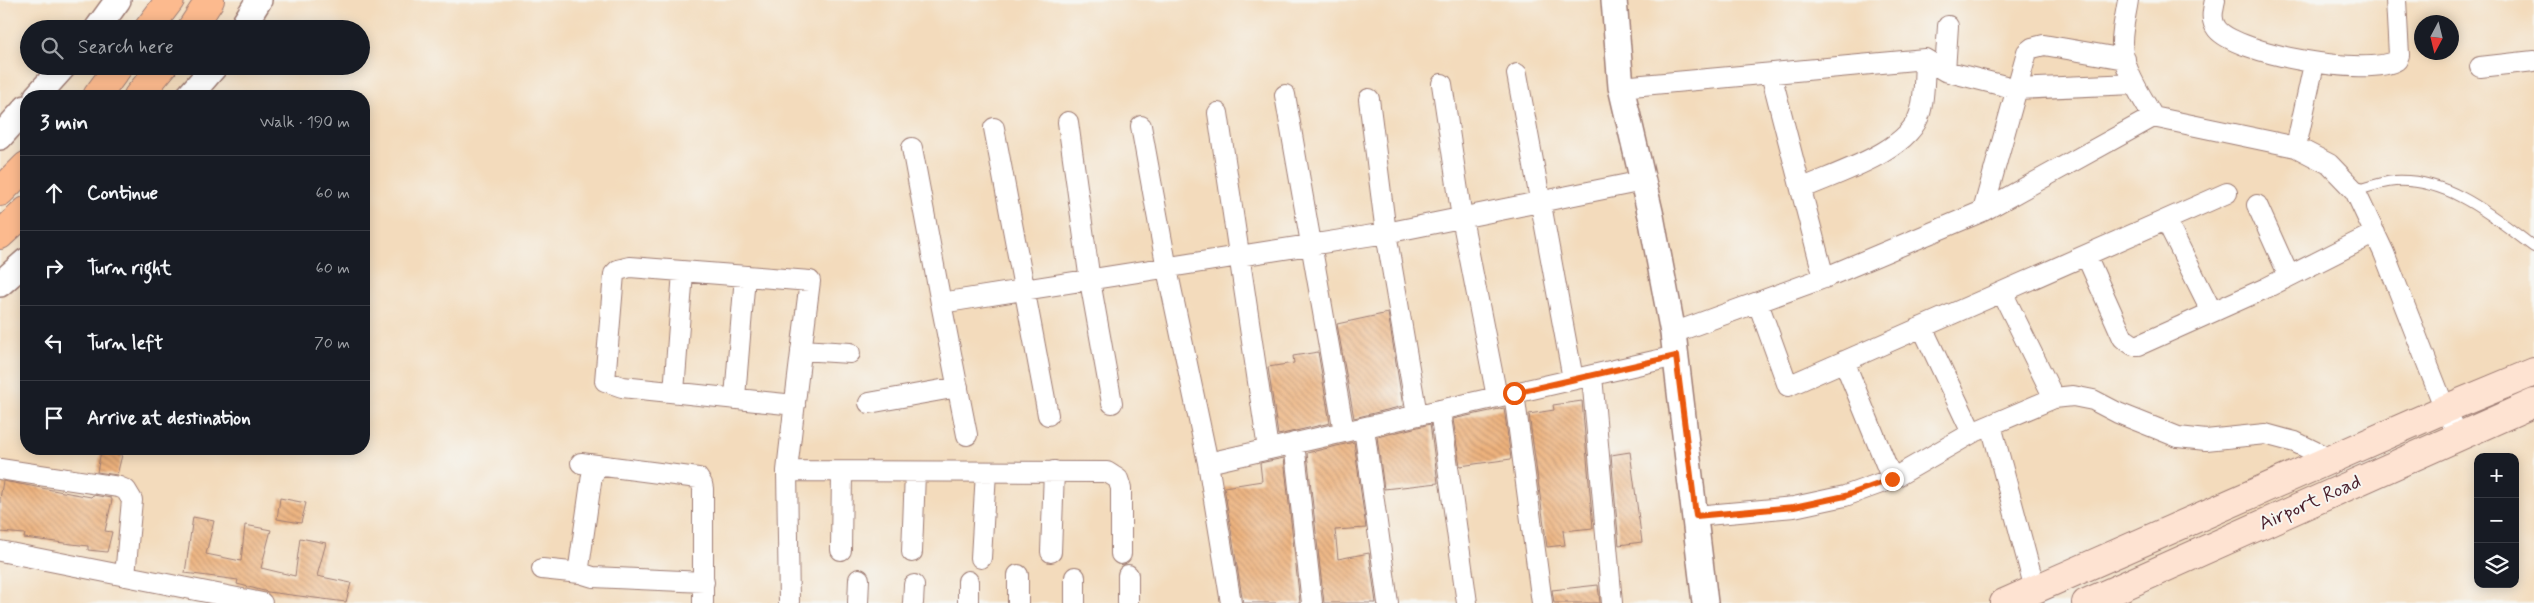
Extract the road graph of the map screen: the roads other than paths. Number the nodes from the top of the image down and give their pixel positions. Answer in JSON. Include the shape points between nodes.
{"nodes":[{"id":1,"x":118,"y":0,"type":"edge"},
{"id":2,"x":170,"y":0,"type":"edge"},
{"id":3,"x":210,"y":0,"type":"edge"},
{"id":4,"x":259,"y":0,"type":"edge"},
{"id":5,"x":1614,"y":0,"type":"edge"},
{"id":6,"x":2128,"y":0,"type":"edge"},
{"id":7,"x":2215,"y":0,"type":"edge"},
{"id":8,"x":2396,"y":0,"type":"edge"},
{"id":9,"x":104,"y":20,"type":"edge"},
{"id":10,"x":155,"y":20,"type":"edge"},
{"id":11,"x":197,"y":20,"type":"edge"},
{"id":12,"x":247,"y":20,"type":"edge"},
{"id":13,"x":1948,"y":26,"type":"dead end"},
{"id":14,"x":1925,"y":59,"type":"junction"},
{"id":15,"x":2125,"y":59,"type":"junction"},
{"id":16,"x":2534,"y":61,"type":"edge"},
{"id":17,"x":2314,"y":64,"type":"junction"},
{"id":18,"x":2480,"y":67,"type":"dead end"},
{"id":19,"x":1945,"y":71,"type":"junction"},
{"id":20,"x":1517,"y":74,"type":"dead end"},
{"id":21,"x":1771,"y":74,"type":"junction"},
{"id":22,"x":56,"y":75,"type":"edge"},
{"id":23,"x":112,"y":75,"type":"edge"},
{"id":24,"x":156,"y":75,"type":"edge"},
{"id":25,"x":207,"y":75,"type":"edge"},
{"id":26,"x":1442,"y":84,"type":"dead end"},
{"id":27,"x":2134,"y":84,"type":"junction"},
{"id":28,"x":1621,"y":87,"type":"junction"},
{"id":29,"x":2017,"y":89,"type":"junction"},
{"id":30,"x":42,"y":90,"type":"edge"},
{"id":31,"x":101,"y":90,"type":"edge"},
{"id":32,"x":143,"y":90,"type":"edge"},
{"id":33,"x":194,"y":90,"type":"edge"},
{"id":34,"x":1285,"y":95,"type":"dead end"},
{"id":35,"x":1369,"y":99,"type":"dead end"},
{"id":36,"x":1218,"y":113,"type":"dead end"},
{"id":37,"x":20,"y":115,"type":"edge"},
{"id":38,"x":2153,"y":117,"type":"junction"},
{"id":39,"x":1068,"y":122,"type":"dead end"},
{"id":40,"x":1141,"y":126,"type":"dead end"},
{"id":41,"x":994,"y":128,"type":"dead end"},
{"id":42,"x":0,"y":137,"type":"edge"},
{"id":43,"x":2296,"y":147,"type":"junction"},
{"id":44,"x":912,"y":148,"type":"dead end"},
{"id":45,"x":20,"y":172,"type":"edge"},
{"id":46,"x":1643,"y":181,"type":"junction"},
{"id":47,"x":1801,"y":189,"type":"junction"},
{"id":48,"x":2355,"y":191,"type":"junction"},
{"id":49,"x":0,"y":192,"type":"edge"},
{"id":50,"x":2227,"y":193,"type":"dead end"},
{"id":51,"x":1542,"y":201,"type":"junction"},
{"id":52,"x":2257,"y":205,"type":"dead end"},
{"id":53,"x":1983,"y":211,"type":"junction"},
{"id":54,"x":20,"y":217,"type":"edge"},
{"id":55,"x":1462,"y":218,"type":"junction"},
{"id":56,"x":2166,"y":220,"type":"junction"},
{"id":57,"x":1386,"y":233,"type":"junction"},
{"id":58,"x":2375,"y":233,"type":"junction"},
{"id":59,"x":0,"y":235,"type":"edge"},
{"id":60,"x":1310,"y":246,"type":"junction"},
{"id":61,"x":2534,"y":247,"type":"edge"},
{"id":62,"x":2086,"y":255,"type":"junction"},
{"id":63,"x":1240,"y":257,"type":"junction"},
{"id":64,"x":20,"y":266,"type":"edge"},
{"id":65,"x":1167,"y":269,"type":"junction"},
{"id":66,"x":683,"y":272,"type":"junction"},
{"id":67,"x":745,"y":276,"type":"junction"},
{"id":68,"x":2289,"y":276,"type":"junction"},
{"id":69,"x":1824,"y":278,"type":"junction"},
{"id":70,"x":1090,"y":281,"type":"junction"},
{"id":71,"x":0,"y":284,"type":"edge"},
{"id":72,"x":1025,"y":290,"type":"junction"},
{"id":73,"x":2002,"y":292,"type":"junction"},
{"id":74,"x":941,"y":303,"type":"junction"},
{"id":75,"x":1758,"y":303,"type":"junction"},
{"id":76,"x":2212,"y":312,"type":"junction"},
{"id":77,"x":1922,"y":327,"type":"junction"},
{"id":78,"x":1674,"y":345,"type":"junction"},
{"id":79,"x":801,"y":350,"type":"junction"},
{"id":80,"x":850,"y":353,"type":"dead end"},
{"id":81,"x":1844,"y":361,"type":"junction"},
{"id":82,"x":2534,"y":372,"type":"edge"},
{"id":83,"x":1582,"y":378,"type":"junction"},
{"id":84,"x":958,"y":387,"type":"junction"},
{"id":85,"x":674,"y":392,"type":"junction"},
{"id":86,"x":1506,"y":395,"type":"junction"},
{"id":87,"x":735,"y":397,"type":"junction"},
{"id":88,"x":2054,"y":398,"type":"junction"},
{"id":89,"x":869,"y":403,"type":"dead end"},
{"id":90,"x":1112,"y":403,"type":"dead end"},
{"id":91,"x":2534,"y":403,"type":"edge"},
{"id":92,"x":795,"y":405,"type":"junction"},
{"id":93,"x":2445,"y":409,"type":"junction"},
{"id":94,"x":1440,"y":410,"type":"junction"},
{"id":95,"x":1048,"y":415,"type":"dead end"},
{"id":96,"x":1417,"y":416,"type":"junction"},
{"id":97,"x":1991,"y":425,"type":"junction"},
{"id":98,"x":1364,"y":428,"type":"junction"},
{"id":99,"x":1344,"y":432,"type":"junction"},
{"id":100,"x":1972,"y":433,"type":"junction"},
{"id":101,"x":968,"y":435,"type":"dead end"},
{"id":102,"x":2459,"y":436,"type":"junction"},
{"id":103,"x":1294,"y":443,"type":"junction"},
{"id":104,"x":1268,"y":449,"type":"junction"},
{"id":105,"x":2330,"y":459,"type":"junction"},
{"id":106,"x":1208,"y":463,"type":"junction"},
{"id":107,"x":0,"y":469,"type":"edge"},
{"id":108,"x":1054,"y":470,"type":"junction"},
{"id":109,"x":786,"y":471,"type":"junction"},
{"id":110,"x":842,"y":472,"type":"junction"},
{"id":111,"x":986,"y":472,"type":"junction"},
{"id":112,"x":915,"y":473,"type":"junction"},
{"id":113,"x":1892,"y":479,"type":"junction"},
{"id":114,"x":1696,"y":516,"type":"junction"},
{"id":115,"x":841,"y":550,"type":"dead end"},
{"id":116,"x":0,"y":551,"type":"edge"},
{"id":117,"x":912,"y":552,"type":"dead end"},
{"id":118,"x":1051,"y":552,"type":"dead end"},
{"id":119,"x":1121,"y":554,"type":"dead end"},
{"id":120,"x":981,"y":558,"type":"dead end"},
{"id":121,"x":542,"y":569,"type":"dead end"},
{"id":122,"x":580,"y":573,"type":"junction"},
{"id":123,"x":1018,"y":575,"type":"dead end"},
{"id":124,"x":1128,"y":575,"type":"dead end"},
{"id":125,"x":125,"y":576,"type":"junction"},
{"id":126,"x":1074,"y":577,"type":"dead end"},
{"id":127,"x":859,"y":579,"type":"dead end"},
{"id":128,"x":968,"y":581,"type":"dead end"},
{"id":129,"x":704,"y":582,"type":"junction"},
{"id":130,"x":2035,"y":590,"type":"junction"},
{"id":131,"x":262,"y":603,"type":"edge"},
{"id":132,"x":703,"y":603,"type":"edge"},
{"id":133,"x":789,"y":603,"type":"edge"},
{"id":134,"x":858,"y":603,"type":"edge"},
{"id":135,"x":968,"y":603,"type":"edge"},
{"id":136,"x":1018,"y":603,"type":"edge"},
{"id":137,"x":1075,"y":603,"type":"edge"},
{"id":138,"x":1128,"y":603,"type":"edge"},
{"id":139,"x":1231,"y":603,"type":"edge"},
{"id":140,"x":1312,"y":603,"type":"edge"},
{"id":141,"x":1388,"y":603,"type":"edge"},
{"id":142,"x":1467,"y":603,"type":"edge"},
{"id":143,"x":1542,"y":603,"type":"edge"},
{"id":144,"x":1612,"y":603,"type":"edge"},
{"id":145,"x":1705,"y":603,"type":"edge"},
{"id":146,"x":2004,"y":603,"type":"edge"},
{"id":147,"x":2088,"y":603,"type":"edge"}],
"edges":[{"from":1,"to":9,"type":"street"},
{"from":2,"to":10,"type":"main road"},
{"from":3,"to":11,"type":"main road"},
{"from":4,"to":12,"type":"street"},
{"from":5,"to":28,"type":"street"},
{"from":6,"to":15,"type":"street","via":[[2122,43]]},
{"from":7,"to":17,"type":"street","via":[[2212,14],[2219,32],[2243,44]]},
{"from":8,"to":17,"type":"street","via":[[2397,60],[2382,66]]},
{"from":13,"to":19,"type":"street"},
{"from":14,"to":19,"type":"street"},
{"from":14,"to":21,"type":"street"},
{"from":14,"to":47,"type":"street","via":[[1921,112],[1914,127],[1902,140],[1888,150]]},
{"from":15,"to":27,"type":"street"},
{"from":15,"to":29,"type":"street","via":[[2038,46],[2027,52]]},
{"from":16,"to":18,"type":"street"},
{"from":17,"to":43,"type":"street"},
{"from":19,"to":29,"type":"street"},
{"from":20,"to":51,"type":"street"},
{"from":21,"to":28,"type":"street"},
{"from":21,"to":47,"type":"street"},
{"from":22,"to":30,"type":"street"},
{"from":23,"to":31,"type":"main road"},
{"from":24,"to":32,"type":"main road"},
{"from":25,"to":33,"type":"street"},
{"from":26,"to":55,"type":"street"},
{"from":27,"to":29,"type":"street"},
{"from":27,"to":38,"type":"street"},
{"from":28,"to":46,"type":"street"},
{"from":29,"to":53,"type":"street"},
{"from":34,"to":60,"type":"street"},
{"from":35,"to":57,"type":"street"},
{"from":36,"to":63,"type":"street"},
{"from":37,"to":42,"type":"street"},
{"from":38,"to":43,"type":"street"},
{"from":38,"to":53,"type":"street"},
{"from":39,"to":70,"type":"street"},
{"from":40,"to":65,"type":"street"},
{"from":41,"to":72,"type":"street"},
{"from":43,"to":48,"type":"street","via":[[2329,164]]},
{"from":44,"to":74,"type":"street"},
{"from":45,"to":49,"type":"main road"},
{"from":46,"to":51,"type":"street"},
{"from":46,"to":78,"type":"street"},
{"from":47,"to":69,"type":"street"},
{"from":48,"to":58,"type":"street"},
{"from":48,"to":61,"type":"lane","via":[[2393,181],[2435,186],[2477,204]]},
{"from":50,"to":56,"type":"street"},
{"from":51,"to":55,"type":"street"},
{"from":51,"to":83,"type":"street"},
{"from":52,"to":68,"type":"street"},
{"from":53,"to":69,"type":"street"},
{"from":54,"to":59,"type":"main road"},
{"from":55,"to":57,"type":"street"},
{"from":55,"to":86,"type":"street"},
{"from":56,"to":62,"type":"street"},
{"from":56,"to":76,"type":"street"},
{"from":57,"to":60,"type":"street"},
{"from":57,"to":96,"type":"street"},
{"from":58,"to":68,"type":"street"},
{"from":58,"to":93,"type":"street"},
{"from":60,"to":63,"type":"street"},
{"from":60,"to":99,"type":"street"},
{"from":62,"to":73,"type":"street"},
{"from":62,"to":76,"type":"street","via":[[2123,338],[2133,345],[2151,341]]},
{"from":63,"to":65,"type":"street"},
{"from":63,"to":104,"type":"street"},
{"from":64,"to":71,"type":"street"},
{"from":65,"to":70,"type":"street"},
{"from":65,"to":106,"type":"street"},
{"from":66,"to":67,"type":"street"},
{"from":66,"to":85,"type":"street"},
{"from":66,"to":85,"type":"street","via":[[630,267],[614,274],[604,376],[605,382],[612,385]]},
{"from":67,"to":79,"type":"street","via":[[810,281]]},
{"from":67,"to":87,"type":"street"},
{"from":68,"to":76,"type":"street"},
{"from":69,"to":75,"type":"street"},
{"from":70,"to":72,"type":"street"},
{"from":70,"to":90,"type":"street"},
{"from":72,"to":74,"type":"street"},
{"from":72,"to":95,"type":"street"},
{"from":73,"to":77,"type":"street"},
{"from":73,"to":88,"type":"street"},
{"from":74,"to":84,"type":"street"},
{"from":75,"to":78,"type":"street"},
{"from":75,"to":81,"type":"street","via":[[1788,386]]},
{"from":77,"to":81,"type":"street"},
{"from":77,"to":100,"type":"street"},
{"from":78,"to":83,"type":"street"},
{"from":78,"to":114,"type":"street"},
{"from":79,"to":80,"type":"street"},
{"from":79,"to":92,"type":"street"},
{"from":81,"to":113,"type":"street"},
{"from":82,"to":93,"type":"main road"},
{"from":83,"to":86,"type":"street"},
{"from":83,"to":144,"type":"street"},
{"from":84,"to":89,"type":"street"},
{"from":84,"to":101,"type":"street"},
{"from":85,"to":87,"type":"street"},
{"from":86,"to":94,"type":"street"},
{"from":86,"to":143,"type":"street"},
{"from":87,"to":92,"type":"street"},
{"from":88,"to":97,"type":"street"},
{"from":88,"to":105,"type":"street","via":[[2082,397],[2178,437],[2206,440],[2265,434],[2295,442]]},
{"from":91,"to":102,"type":"main road","name":"Airport Road"},
{"from":92,"to":109,"type":"street"},
{"from":93,"to":102,"type":"street"},
{"from":93,"to":105,"type":"main road"},
{"from":94,"to":96,"type":"street"},
{"from":94,"to":142,"type":"street"},
{"from":96,"to":98,"type":"street"},
{"from":97,"to":100,"type":"street"},
{"from":97,"to":130,"type":"street"},
{"from":98,"to":99,"type":"street"},
{"from":98,"to":141,"type":"street"},
{"from":99,"to":103,"type":"street"},
{"from":100,"to":113,"type":"street"},
{"from":102,"to":147,"type":"main road","name":"Airport Road"},
{"from":103,"to":104,"type":"street"},
{"from":103,"to":140,"type":"street"},
{"from":104,"to":106,"type":"street"},
{"from":105,"to":130,"type":"main road"},
{"from":106,"to":139,"type":"street"},
{"from":107,"to":125,"type":"street","via":[[126,490],[132,500]]},
{"from":108,"to":111,"type":"street"},
{"from":108,"to":118,"type":"street"},
{"from":108,"to":119,"type":"street","via":[[1106,472],[1118,479],[1122,499]]},
{"from":109,"to":110,"type":"street"},
{"from":109,"to":133,"type":"street"},
{"from":110,"to":112,"type":"street"},
{"from":110,"to":115,"type":"street"},
{"from":111,"to":112,"type":"street"},
{"from":111,"to":120,"type":"street"},
{"from":112,"to":117,"type":"street"},
{"from":113,"to":114,"type":"street","via":[[1845,496],[1794,507]]},
{"from":114,"to":145,"type":"street"},
{"from":116,"to":125,"type":"street"},
{"from":121,"to":122,"type":"street"},
{"from":122,"to":129,"type":"street","via":[[593,577]]},
{"from":122,"to":129,"type":"street","via":[[592,475],[590,465],[698,478],[703,489]]},
{"from":123,"to":136,"type":"street"},
{"from":124,"to":138,"type":"street"},
{"from":125,"to":131,"type":"street"},
{"from":126,"to":137,"type":"street"},
{"from":127,"to":134,"type":"street"},
{"from":128,"to":135,"type":"street"},
{"from":129,"to":132,"type":"street"},
{"from":130,"to":146,"type":"main road"}]}
